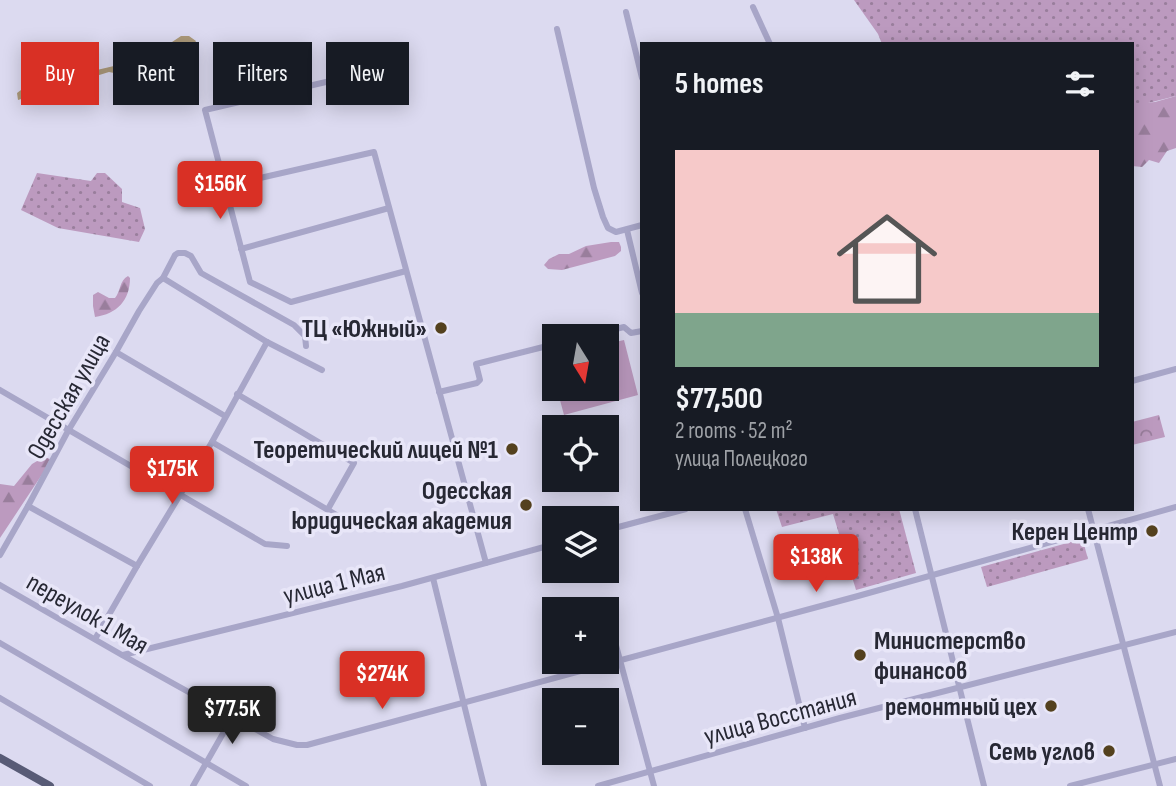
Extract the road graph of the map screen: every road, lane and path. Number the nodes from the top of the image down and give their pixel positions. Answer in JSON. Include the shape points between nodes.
{"nodes":[{"id":1,"x":753,"y":7,"type":"dead end"},
{"id":2,"x":626,"y":12,"type":"dead end"},
{"id":3,"x":557,"y":29,"type":"dead end"},
{"id":4,"x":769,"y":42,"type":"edge"},
{"id":5,"x":640,"y":70,"type":"edge"},
{"id":6,"x":326,"y":82,"type":"edge"},
{"id":7,"x":234,"y":184,"type":"dead end"},
{"id":8,"x":388,"y":208,"type":"junction"},
{"id":9,"x":640,"y":226,"type":"edge"},
{"id":10,"x":627,"y":230,"type":"junction"},
{"id":11,"x":241,"y":249,"type":"junction"},
{"id":12,"x":406,"y":271,"type":"junction"},
{"id":13,"x":163,"y":278,"type":"junction"},
{"id":14,"x":640,"y":285,"type":"edge"},
{"id":15,"x":620,"y":328,"type":"edge"},
{"id":16,"x":640,"y":331,"type":"edge"},
{"id":17,"x":267,"y":342,"type":"junction"},
{"id":18,"x":306,"y":346,"type":"dead end"},
{"id":19,"x":542,"y":347,"type":"edge"},
{"id":20,"x":116,"y":352,"type":"junction"},
{"id":21,"x":1176,"y":369,"type":"edge"},
{"id":22,"x":322,"y":370,"type":"dead end"},
{"id":23,"x":1134,"y":380,"type":"edge"},
{"id":24,"x":0,"y":390,"type":"edge"},
{"id":25,"x":439,"y":392,"type":"junction"},
{"id":26,"x":237,"y":394,"type":"junction"},
{"id":27,"x":225,"y":416,"type":"junction"},
{"id":28,"x":68,"y":431,"type":"junction"},
{"id":29,"x":212,"y":442,"type":"junction"},
{"id":30,"x":179,"y":495,"type":"junction"},
{"id":31,"x":29,"y":506,"type":"junction"},
{"id":32,"x":1176,"y":507,"type":"edge"},
{"id":33,"x":328,"y":509,"type":"junction"},
{"id":34,"x":678,"y":511,"type":"edge"},
{"id":35,"x":746,"y":511,"type":"edge"},
{"id":36,"x":916,"y":511,"type":"edge"},
{"id":37,"x":1088,"y":511,"type":"edge"},
{"id":38,"x":345,"y":520,"type":"dead end"},
{"id":39,"x":619,"y":527,"type":"edge"},
{"id":40,"x":1093,"y":530,"type":"junction"},
{"id":41,"x":287,"y":546,"type":"dead end"},
{"id":42,"x":542,"y":548,"type":"edge"},
{"id":43,"x":0,"y":555,"type":"edge"},
{"id":44,"x":486,"y":563,"type":"junction"},
{"id":45,"x":137,"y":566,"type":"junction"},
{"id":46,"x":932,"y":575,"type":"junction"},
{"id":47,"x":433,"y":578,"type":"junction"},
{"id":48,"x":0,"y":585,"type":"edge"},
{"id":49,"x":778,"y":618,"type":"junction"},
{"id":50,"x":1176,"y":632,"type":"edge"},
{"id":51,"x":95,"y":639,"type":"junction"},
{"id":52,"x":0,"y":643,"type":"edge"},
{"id":53,"x":1123,"y":645,"type":"junction"},
{"id":54,"x":122,"y":655,"type":"junction"},
{"id":55,"x":619,"y":655,"type":"edge"},
{"id":56,"x":620,"y":659,"type":"junction"},
{"id":57,"x":961,"y":687,"type":"junction"},
{"id":58,"x":0,"y":698,"type":"edge"},
{"id":59,"x":463,"y":702,"type":"junction"},
{"id":60,"x":233,"y":716,"type":"junction"},
{"id":61,"x":805,"y":728,"type":"junction"},
{"id":62,"x":0,"y":758,"type":"edge"},
{"id":63,"x":1176,"y":759,"type":"edge"},
{"id":64,"x":207,"y":762,"type":"junction"},
{"id":65,"x":1154,"y":765,"type":"junction"},
{"id":66,"x":651,"y":772,"type":"junction"},
{"id":67,"x":39,"y":783,"type":"edge"},
{"id":68,"x":50,"y":786,"type":"edge"},
{"id":69,"x":150,"y":786,"type":"edge"},
{"id":70,"x":193,"y":786,"type":"edge"},
{"id":71,"x":246,"y":786,"type":"edge"},
{"id":72,"x":484,"y":786,"type":"edge"},
{"id":73,"x":598,"y":786,"type":"edge"},
{"id":74,"x":654,"y":786,"type":"edge"},
{"id":75,"x":984,"y":786,"type":"edge"},
{"id":76,"x":1070,"y":786,"type":"edge"},
{"id":77,"x":1160,"y":786,"type":"edge"}],
"edges":[{"from":1,"to":4,"type":"street"},
{"from":2,"to":5,"type":"street"},
{"from":3,"to":10,"type":"street","via":[[603,217],[608,228]]},
{"from":6,"to":11,"type":"street","via":[[205,110]]},
{"from":7,"to":8,"type":"street","via":[[374,152]]},
{"from":8,"to":11,"type":"street"},
{"from":8,"to":12,"type":"street"},
{"from":9,"to":10,"type":"street"},
{"from":10,"to":14,"type":"street"},
{"from":11,"to":12,"type":"street","via":[[250,282],[290,302]]},
{"from":12,"to":25,"type":"street"},
{"from":13,"to":17,"type":"street"},
{"from":13,"to":18,"type":"street","name":"Одесская улица","via":[[172,259],[186,253],[201,273],[294,325],[305,337]]},
{"from":13,"to":20,"type":"street","name":"Одесская улица"},
{"from":15,"to":16,"type":"street"},
{"from":17,"to":22,"type":"street"},
{"from":17,"to":26,"type":"street"},
{"from":19,"to":25,"type":"street","via":[[476,364],[477,383]]},
{"from":20,"to":27,"type":"street"},
{"from":20,"to":28,"type":"street","name":"Одесская улица"},
{"from":21,"to":23,"type":"street"},
{"from":24,"to":28,"type":"street"},
{"from":25,"to":44,"type":"street"},
{"from":26,"to":27,"type":"street"},
{"from":26,"to":33,"type":"street","via":[[354,463]]},
{"from":27,"to":29,"type":"street"},
{"from":28,"to":30,"type":"street"},
{"from":28,"to":31,"type":"street","name":"Одесская улица"},
{"from":29,"to":30,"type":"street"},
{"from":29,"to":33,"type":"street"},
{"from":30,"to":41,"type":"street","via":[[265,544]]},
{"from":30,"to":45,"type":"street"},
{"from":31,"to":43,"type":"street","name":"Одесская улица"},
{"from":31,"to":45,"type":"street"},
{"from":32,"to":40,"type":"street"},
{"from":33,"to":38,"type":"street"},
{"from":34,"to":39,"type":"street"},
{"from":35,"to":49,"type":"street"},
{"from":36,"to":46,"type":"street"},
{"from":37,"to":40,"type":"street"},
{"from":40,"to":46,"type":"street"},
{"from":40,"to":53,"type":"street"},
{"from":42,"to":44,"type":"street","name":"улица 1 Мая"},
{"from":44,"to":47,"type":"street","name":"улица 1 Мая"},
{"from":45,"to":51,"type":"street"},
{"from":46,"to":49,"type":"street"},
{"from":46,"to":57,"type":"street"},
{"from":47,"to":54,"type":"street","name":"улица 1 Мая"},
{"from":47,"to":59,"type":"street"},
{"from":48,"to":51,"type":"street","name":"переулок 1 Мая"},
{"from":49,"to":56,"type":"street"},
{"from":49,"to":61,"type":"street"},
{"from":50,"to":53,"type":"street","name":"улица Восстания"},
{"from":51,"to":54,"type":"street","name":"переулок 1 Мая"},
{"from":52,"to":64,"type":"street"},
{"from":53,"to":57,"type":"street","name":"улица Восстания"},
{"from":53,"to":65,"type":"street"},
{"from":54,"to":60,"type":"street","name":"переулок 1 Мая"},
{"from":55,"to":56,"type":"street"},
{"from":56,"to":59,"type":"street"},
{"from":56,"to":66,"type":"street"},
{"from":57,"to":61,"type":"street","name":"улица Восстания"},
{"from":57,"to":75,"type":"street"},
{"from":58,"to":69,"type":"street"},
{"from":59,"to":60,"type":"street","name":"переулок 1 Мая","via":[[296,746]]},
{"from":59,"to":72,"type":"street"},
{"from":60,"to":64,"type":"street"},
{"from":61,"to":66,"type":"street","name":"улица Восстания"},
{"from":62,"to":67,"type":"main road"},
{"from":63,"to":65,"type":"street"},
{"from":64,"to":70,"type":"street"},
{"from":64,"to":71,"type":"street"},
{"from":65,"to":76,"type":"street"},
{"from":65,"to":77,"type":"street"},
{"from":66,"to":73,"type":"street","name":"улица Восстания"},
{"from":66,"to":74,"type":"street"},
{"from":67,"to":68,"type":"main road"}]}
